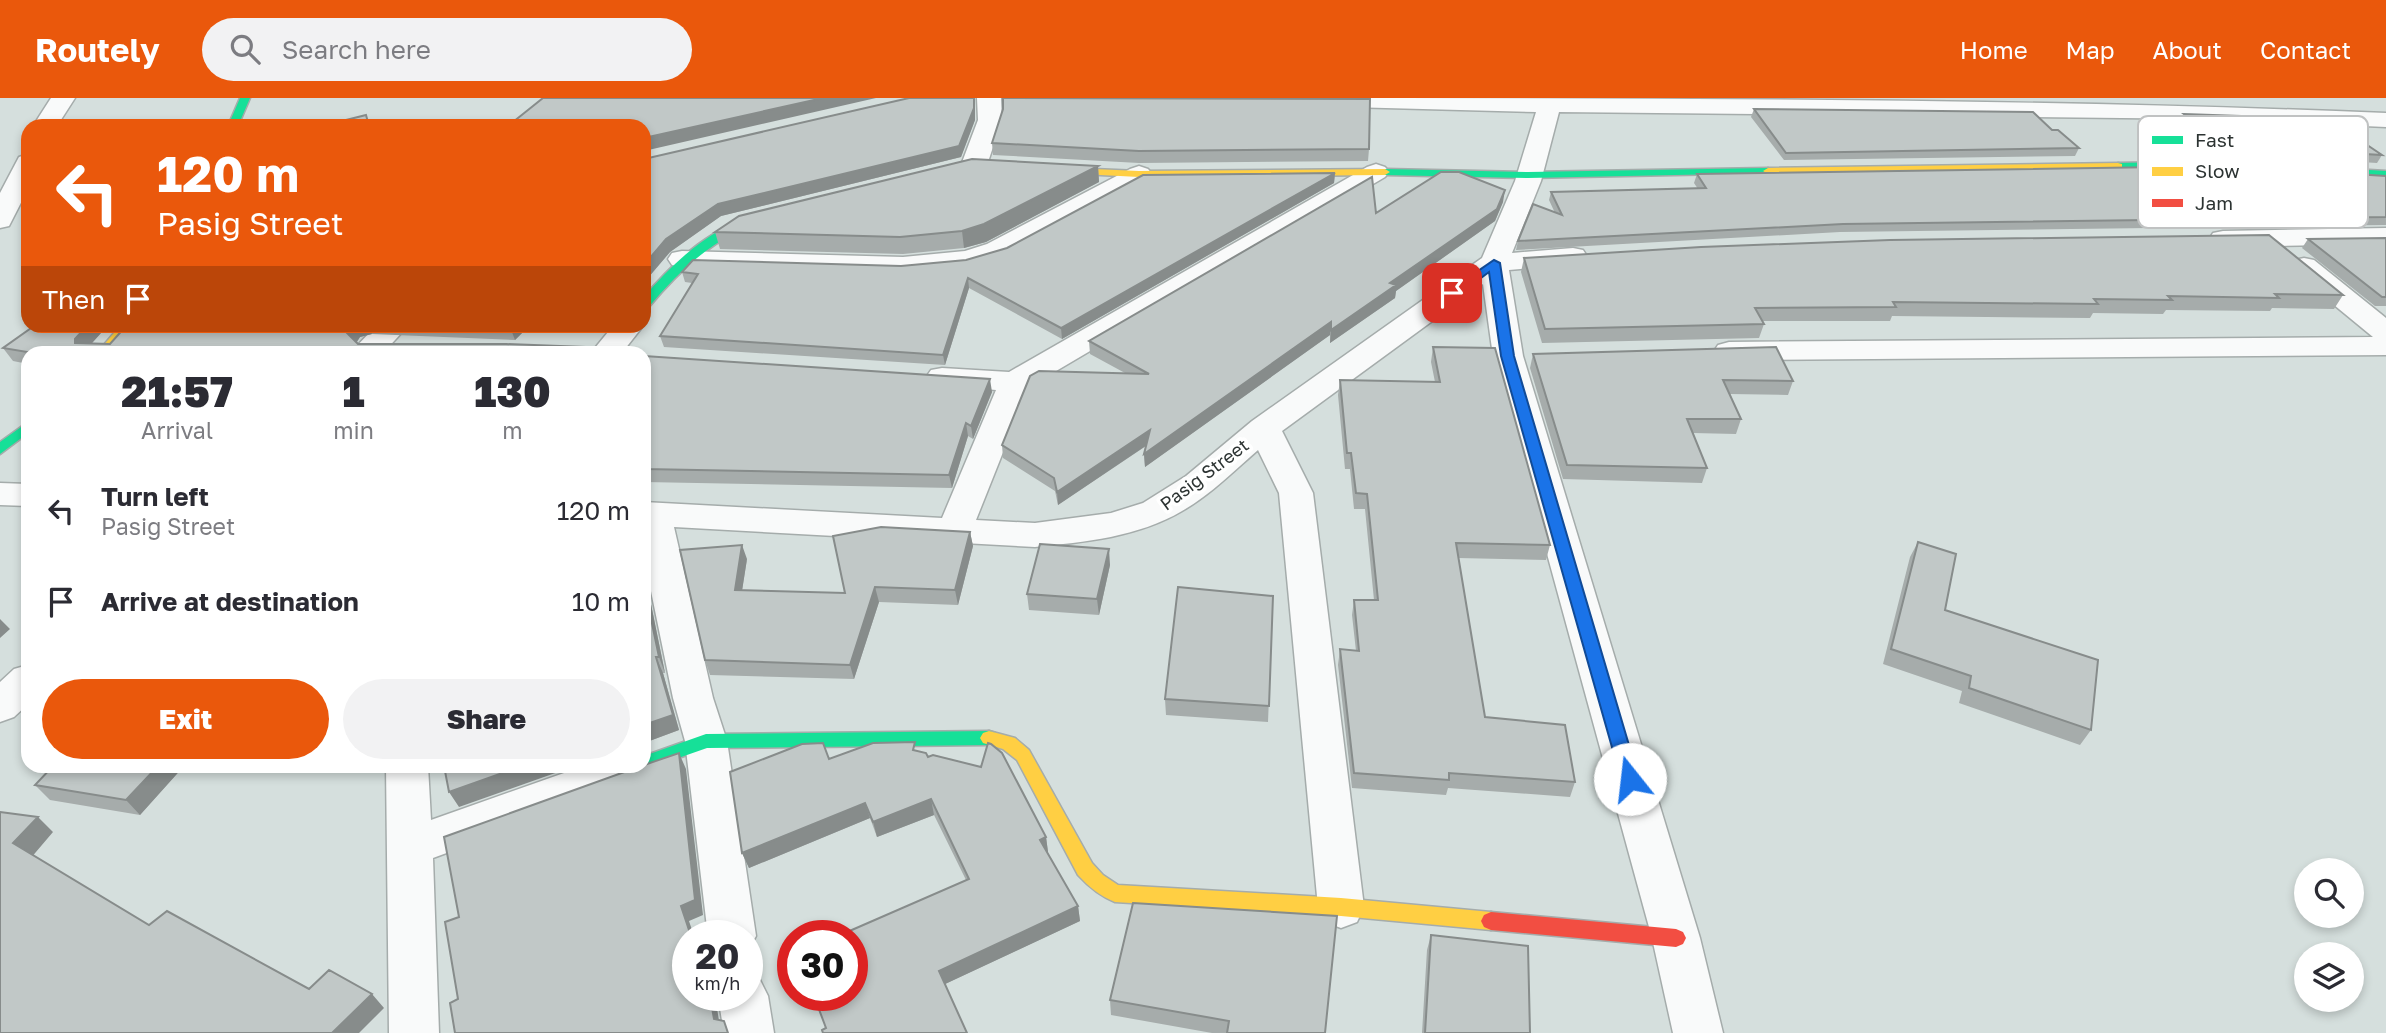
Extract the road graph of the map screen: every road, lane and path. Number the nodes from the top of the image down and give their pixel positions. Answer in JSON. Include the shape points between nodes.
{"nodes":[{"id":1,"x":63,"y":98,"type":"edge"},
{"id":2,"x":245,"y":98,"type":"edge"},
{"id":3,"x":989,"y":98,"type":"edge"},
{"id":4,"x":1273,"y":98,"type":"edge"},
{"id":5,"x":1548,"y":102,"type":"edge"},
{"id":6,"x":2299,"y":116,"type":"edge"},
{"id":7,"x":50,"y":119,"type":"edge"},
{"id":8,"x":236,"y":119,"type":"edge"},
{"id":9,"x":2368,"y":119,"type":"edge"},
{"id":10,"x":2386,"y":120,"type":"edge"},
{"id":11,"x":2138,"y":164,"type":"edge"},
{"id":12,"x":974,"y":167,"type":"edge"},
{"id":13,"x":1024,"y":169,"type":"edge"},
{"id":14,"x":1376,"y":172,"type":"junction"},
{"id":15,"x":2368,"y":173,"type":"edge"},
{"id":16,"x":1139,"y":174,"type":"junction"},
{"id":17,"x":2386,"y":174,"type":"edge"},
{"id":18,"x":1528,"y":175,"type":"junction"},
{"id":19,"x":21,"y":176,"type":"edge"},
{"id":20,"x":787,"y":210,"type":"edge"},
{"id":21,"x":0,"y":220,"type":"edge"},
{"id":22,"x":2386,"y":236,"type":"edge"},
{"id":23,"x":2201,"y":239,"type":"edge"},
{"id":24,"x":2270,"y":239,"type":"junction"},
{"id":25,"x":1605,"y":254,"type":"edge"},
{"id":26,"x":682,"y":259,"type":"junction"},
{"id":27,"x":1494,"y":263,"type":"junction"},
{"id":28,"x":651,"y":297,"type":"edge"},
{"id":29,"x":2386,"y":333,"type":"edge"},
{"id":30,"x":2386,"y":346,"type":"edge"},
{"id":31,"x":1698,"y":351,"type":"edge"},
{"id":32,"x":919,"y":375,"type":"edge"},
{"id":33,"x":1015,"y":382,"type":"junction"},
{"id":34,"x":1264,"y":428,"type":"junction"},
{"id":35,"x":21,"y":432,"type":"edge"},
{"id":36,"x":0,"y":449,"type":"edge"},
{"id":37,"x":0,"y":494,"type":"edge"},
{"id":38,"x":21,"y":495,"type":"edge"},
{"id":39,"x":651,"y":514,"type":"edge"},
{"id":40,"x":651,"y":526,"type":"edge"},
{"id":41,"x":954,"y":531,"type":"junction"},
{"id":42,"x":21,"y":686,"type":"edge"},
{"id":43,"x":0,"y":706,"type":"edge"},
{"id":44,"x":706,"y":741,"type":"junction"},
{"id":45,"x":651,"y":761,"type":"edge"},
{"id":46,"x":407,"y":773,"type":"edge"},
{"id":47,"x":615,"y":773,"type":"edge"},
{"id":48,"x":409,"y":847,"type":"junction"},
{"id":49,"x":1341,"y":907,"type":"junction"},
{"id":50,"x":730,"y":920,"type":"edge"},
{"id":51,"x":1676,"y":938,"type":"junction"},
{"id":52,"x":745,"y":1011,"type":"edge"},
{"id":53,"x":414,"y":1033,"type":"edge"},
{"id":54,"x":749,"y":1033,"type":"edge"},
{"id":55,"x":1698,"y":1033,"type":"edge"}],
"edges":[{"from":1,"to":7,"type":"street"},
{"from":2,"to":8,"type":"street"},
{"from":3,"to":12,"type":"street","via":[[990,120]]},
{"from":4,"to":5,"type":"street"},
{"from":5,"to":6,"type":"street"},
{"from":5,"to":18,"type":"street","via":[[1544,131]]},
{"from":9,"to":10,"type":"street"},
{"from":11,"to":18,"type":"street"},
{"from":13,"to":16,"type":"street"},
{"from":14,"to":16,"type":"street"},
{"from":14,"to":18,"type":"street"},
{"from":14,"to":33,"type":"street"},
{"from":15,"to":17,"type":"street"},
{"from":16,"to":26,"type":"street","via":[[997,250],[967,259],[903,265]]},
{"from":18,"to":27,"type":"street"},
{"from":19,"to":21,"type":"street"},
{"from":20,"to":26,"type":"street","via":[[732,225]]},
{"from":22,"to":24,"type":"street"},
{"from":23,"to":24,"type":"street"},
{"from":24,"to":29,"type":"street"},
{"from":25,"to":27,"type":"street"},
{"from":26,"to":28,"type":"street"},
{"from":27,"to":34,"type":"street","name":"Pasig Street"},
{"from":27,"to":51,"type":"street"},
{"from":30,"to":31,"type":"street"},
{"from":32,"to":33,"type":"street"},
{"from":33,"to":41,"type":"street"},
{"from":34,"to":41,"type":"street","name":"Pasig Street","via":[[1183,494],[1123,523],[1035,535]]},
{"from":34,"to":49,"type":"street","via":[[1296,493]]},
{"from":35,"to":36,"type":"street"},
{"from":37,"to":38,"type":"street"},
{"from":39,"to":41,"type":"street","name":"Pasig Street"},
{"from":40,"to":44,"type":"street"},
{"from":42,"to":43,"type":"street"},
{"from":44,"to":45,"type":"street"},
{"from":44,"to":49,"type":"street","via":[[985,737],[1009,743],[1023,755],[1085,869],[1115,893]]},
{"from":44,"to":50,"type":"street"},
{"from":46,"to":48,"type":"street"},
{"from":47,"to":48,"type":"street"},
{"from":48,"to":53,"type":"street"},
{"from":49,"to":51,"type":"street"},
{"from":51,"to":55,"type":"street"},
{"from":52,"to":54,"type":"street"}]}
